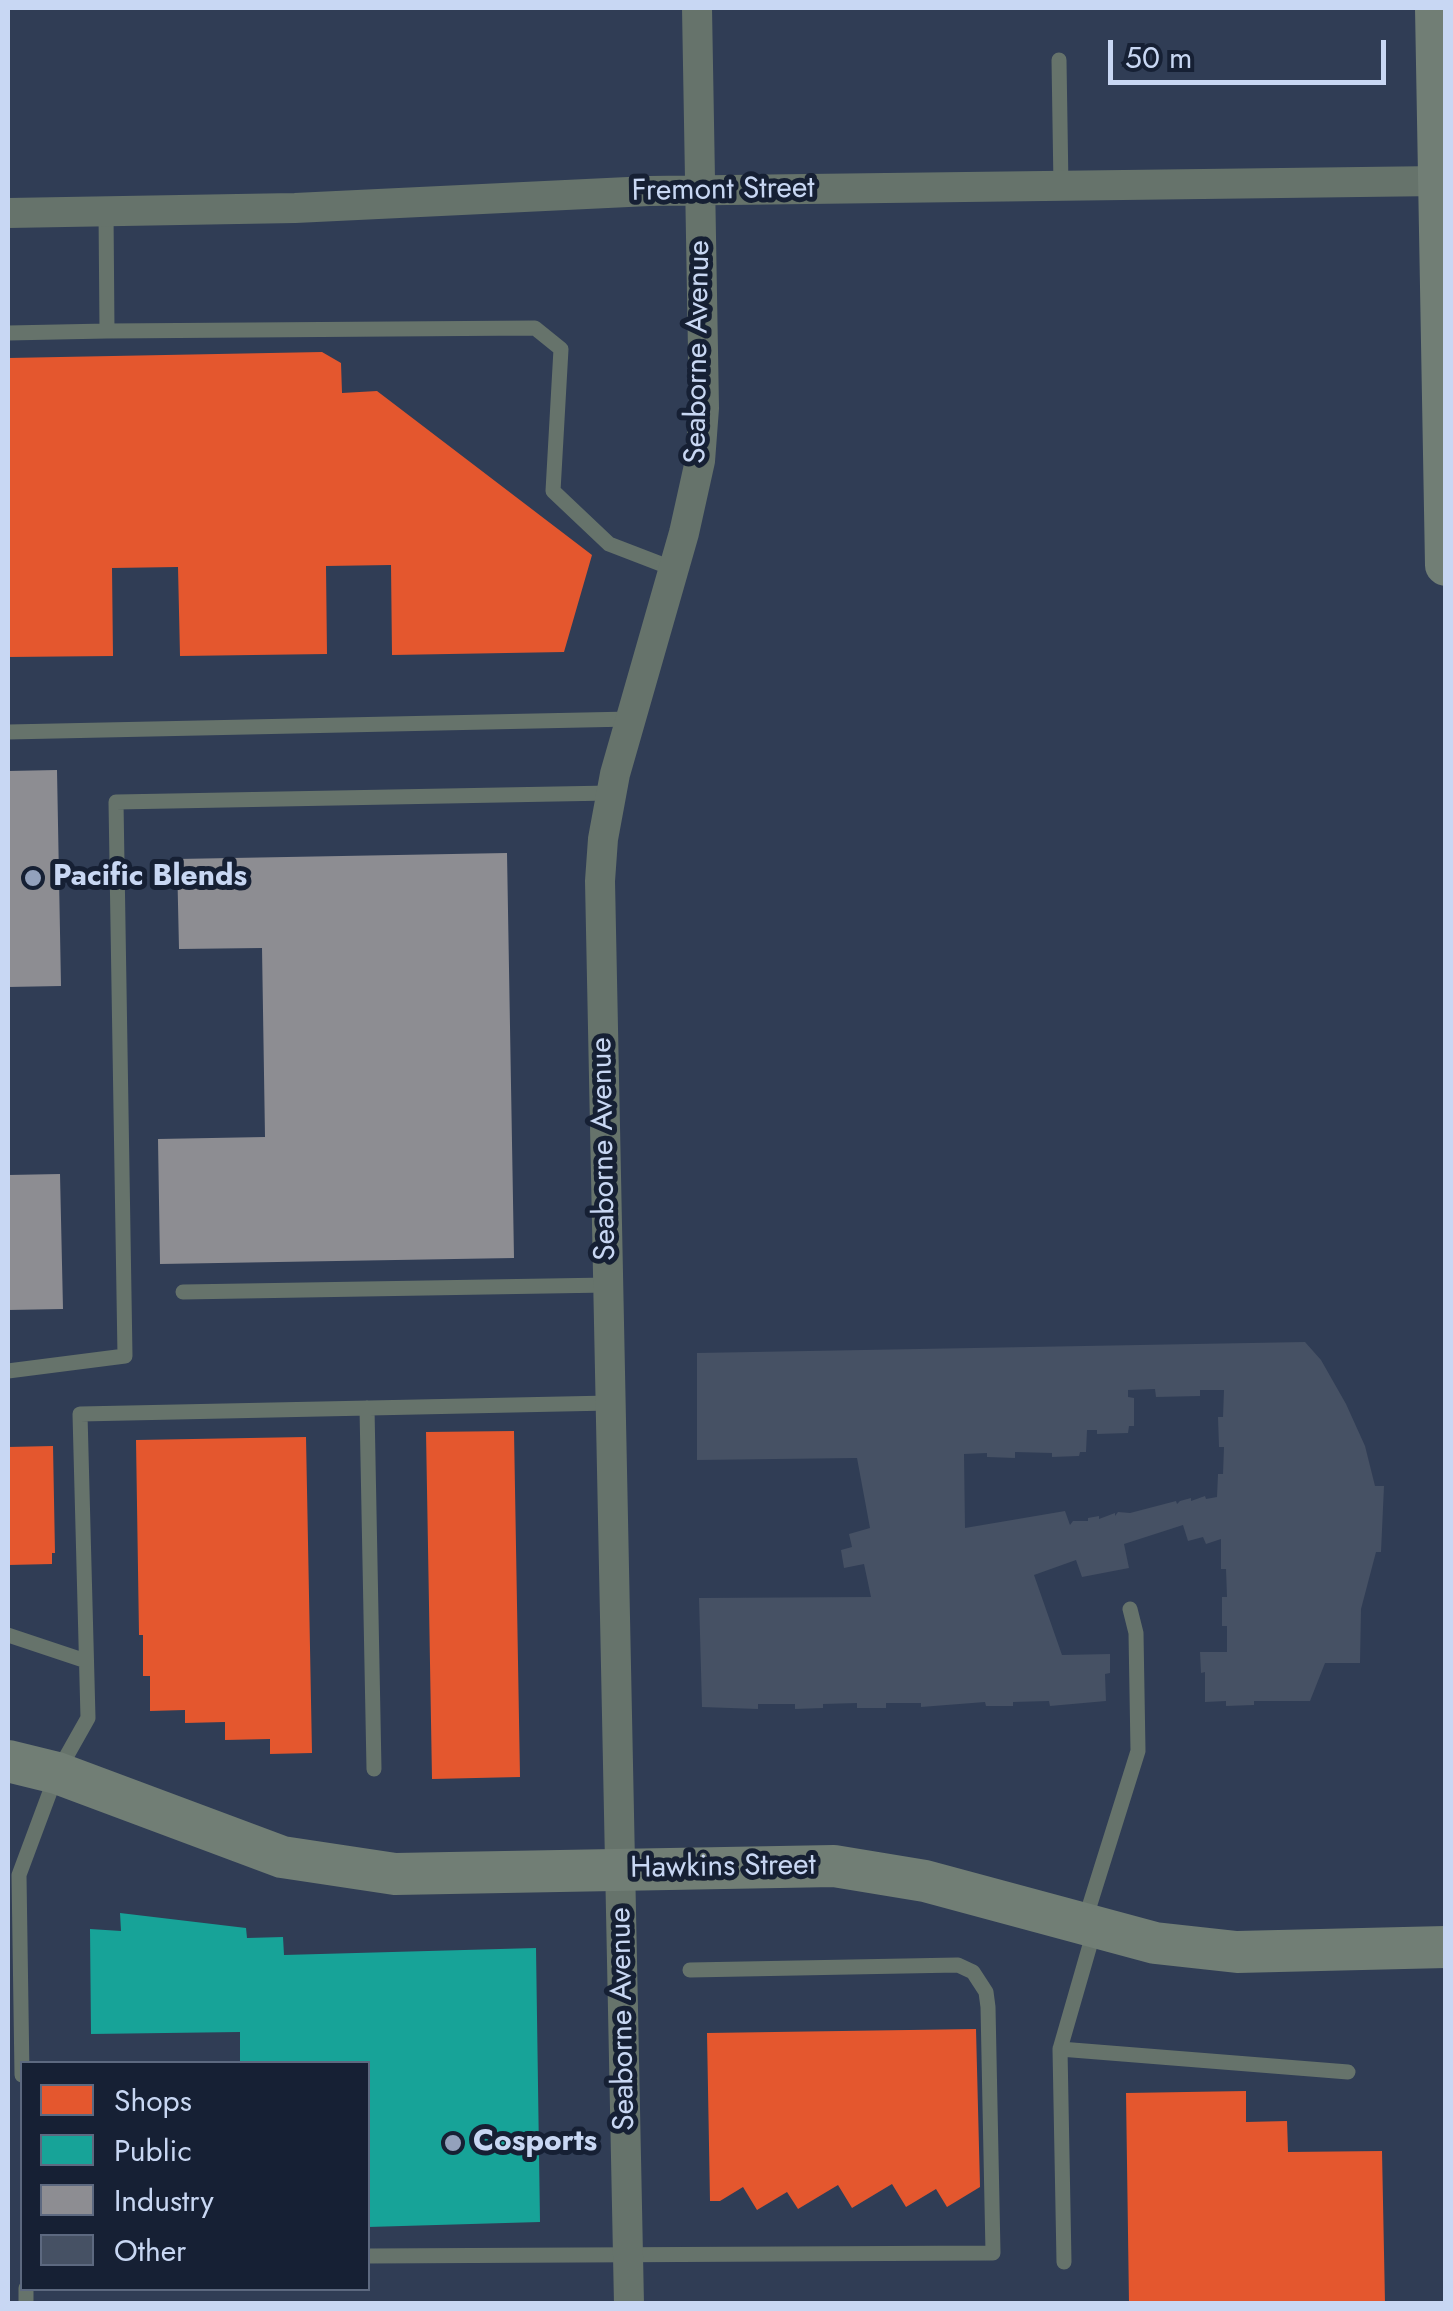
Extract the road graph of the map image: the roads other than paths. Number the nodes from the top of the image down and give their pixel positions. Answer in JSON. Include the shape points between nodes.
{"nodes":[{"id":1,"x":698,"y":8,"type":"edge"},
{"id":2,"x":1436,"y":8,"type":"edge"},
{"id":3,"x":1059,"y":60,"type":"dead end"},
{"id":4,"x":1440,"y":181,"type":"junction"},
{"id":5,"x":1061,"y":186,"type":"junction"},
{"id":6,"x":701,"y":191,"type":"junction"},
{"id":7,"x":106,"y":211,"type":"junction"},
{"id":8,"x":8,"y":213,"type":"edge"},
{"id":9,"x":107,"y":331,"type":"junction"},
{"id":10,"x":8,"y":332,"type":"edge"},
{"id":11,"x":1446,"y":564,"type":"edge"},
{"id":12,"x":674,"y":569,"type":"junction"},
{"id":13,"x":630,"y":719,"type":"junction"},
{"id":14,"x":8,"y":732,"type":"edge"},
{"id":15,"x":611,"y":793,"type":"junction"},
{"id":16,"x":608,"y":1285,"type":"junction"},
{"id":17,"x":183,"y":1292,"type":"dead end"},
{"id":18,"x":8,"y":1372,"type":"edge"},
{"id":19,"x":610,"y":1403,"type":"junction"},
{"id":20,"x":368,"y":1408,"type":"junction"},
{"id":21,"x":1130,"y":1610,"type":"dead end"},
{"id":22,"x":8,"y":1635,"type":"edge"},
{"id":23,"x":86,"y":1661,"type":"junction"},
{"id":24,"x":8,"y":1761,"type":"edge"},
{"id":25,"x":374,"y":1770,"type":"dead end"},
{"id":26,"x":56,"y":1772,"type":"junction"},
{"id":27,"x":622,"y":1869,"type":"junction"},
{"id":28,"x":1089,"y":1925,"type":"junction"},
{"id":29,"x":1446,"y":1948,"type":"edge"},
{"id":30,"x":690,"y":1970,"type":"dead end"},
{"id":31,"x":1060,"y":2049,"type":"junction"},
{"id":32,"x":22,"y":2061,"type":"edge"},
{"id":33,"x":1348,"y":2072,"type":"dead end"},
{"id":34,"x":628,"y":2252,"type":"junction"},
{"id":35,"x":370,"y":2256,"type":"edge"},
{"id":36,"x":1064,"y":2262,"type":"dead end"},
{"id":37,"x":629,"y":2304,"type":"edge"}],
"edges":[{"from":1,"to":6,"type":"street","name":"Seaborne Avenue"},
{"from":2,"to":4,"type":"street"},
{"from":3,"to":5,"type":"lane"},
{"from":4,"to":5,"type":"street","name":"Fremont Street"},
{"from":4,"to":11,"type":"street"},
{"from":5,"to":6,"type":"street","name":"Fremont Street"},
{"from":6,"to":7,"type":"street","name":"Fremont Street"},
{"from":6,"to":12,"type":"street","name":"Seaborne Avenue","via":[[702,428]]},
{"from":7,"to":8,"type":"street","name":"Fremont Street"},
{"from":7,"to":9,"type":"lane"},
{"from":9,"to":10,"type":"lane"},
{"from":9,"to":12,"type":"lane","via":[[534,328],[561,349],[554,492],[609,544]]},
{"from":12,"to":13,"type":"street","name":"Seaborne Avenue"},
{"from":13,"to":14,"type":"lane"},
{"from":13,"to":15,"type":"street","name":"Seaborne Avenue"},
{"from":15,"to":16,"type":"street","name":"Seaborne Avenue","via":[[600,926]]},
{"from":15,"to":18,"type":"lane","via":[[116,802],[125,1356]]},
{"from":16,"to":17,"type":"lane"},
{"from":16,"to":19,"type":"street","name":"Seaborne Avenue"},
{"from":19,"to":20,"type":"lane"},
{"from":19,"to":27,"type":"street","name":"Seaborne Avenue"},
{"from":20,"to":23,"type":"lane","via":[[80,1414]]},
{"from":20,"to":25,"type":"lane"},
{"from":21,"to":28,"type":"lane","via":[[1138,1751]]},
{"from":22,"to":23,"type":"lane"},
{"from":23,"to":26,"type":"lane","via":[[88,1718]]},
{"from":24,"to":26,"type":"street","name":"Hawkins Street"},
{"from":26,"to":27,"type":"street","name":"Hawkins Street","via":[[282,1857],[396,1874]]},
{"from":26,"to":32,"type":"lane","via":[[19,1876]]},
{"from":27,"to":28,"type":"street","name":"Hawkins Street","via":[[834,1866],[925,1881]]},
{"from":27,"to":34,"type":"street","name":"Seaborne Avenue"},
{"from":28,"to":29,"type":"street","name":"Hawkins Street","via":[[1154,1943],[1237,1952]]},
{"from":28,"to":31,"type":"lane"},
{"from":30,"to":34,"type":"lane","via":[[958,1965],[974,1972],[988,2006],[993,2253]]},
{"from":31,"to":33,"type":"lane"},
{"from":31,"to":36,"type":"lane"},
{"from":34,"to":35,"type":"lane"},
{"from":34,"to":37,"type":"street","name":"Seaborne Avenue"}]}
